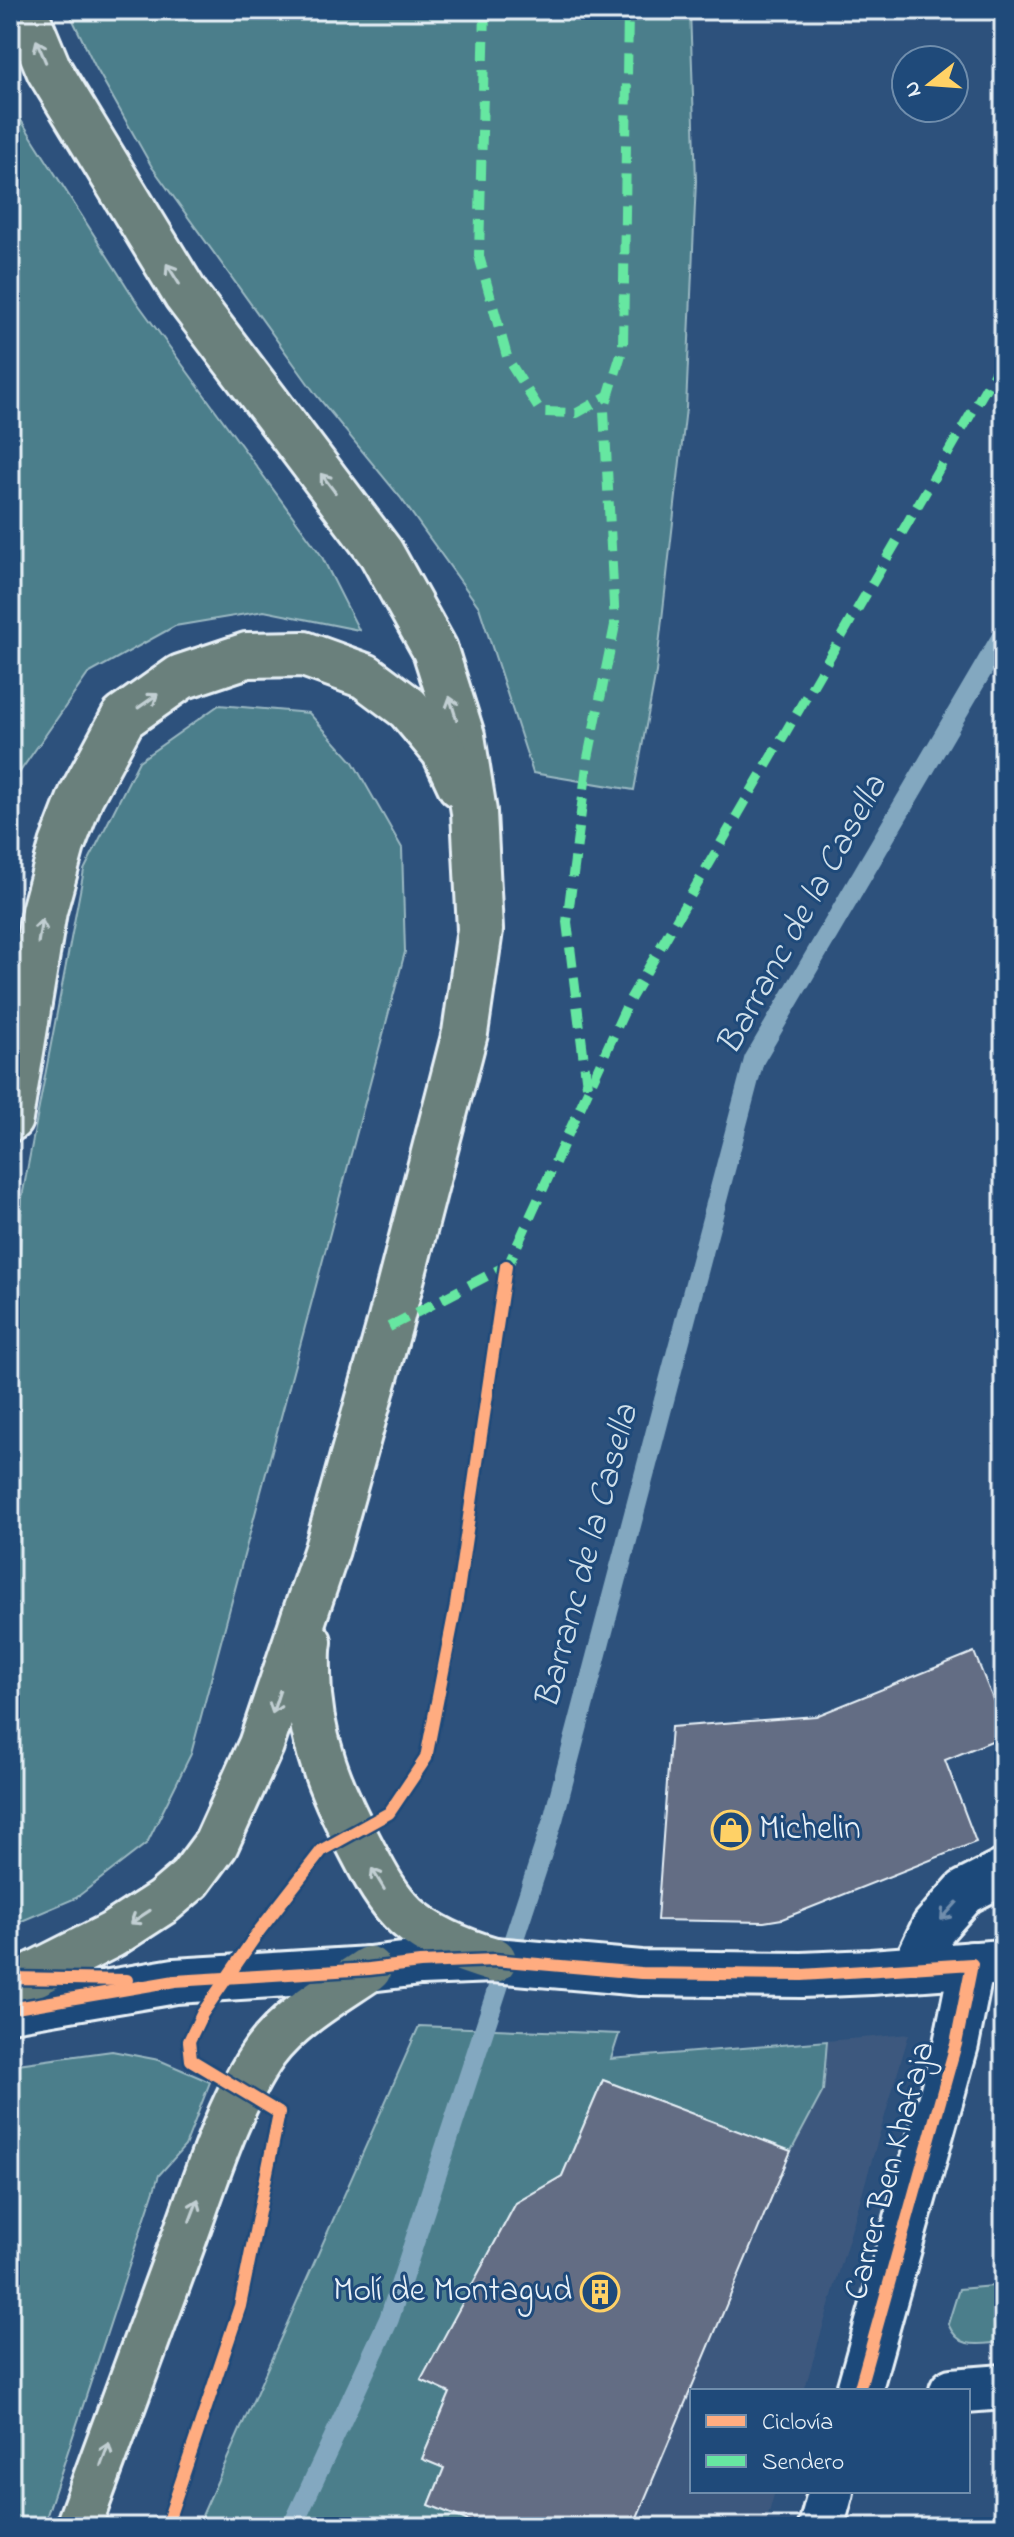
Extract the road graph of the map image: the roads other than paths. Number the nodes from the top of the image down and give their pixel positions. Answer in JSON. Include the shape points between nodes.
{"nodes":[{"id":1,"x":24,"y":10,"type":"edge"},
{"id":2,"x":474,"y":812,"type":"junction"},
{"id":3,"x":10,"y":1119,"type":"edge"},
{"id":4,"x":327,"y":1549,"type":"junction"},
{"id":5,"x":1004,"y":1872,"type":"edge"},
{"id":6,"x":425,"y":1949,"type":"junction"},
{"id":7,"x":988,"y":1963,"type":"edge"},
{"id":8,"x":369,"y":1969,"type":"junction"},
{"id":9,"x":914,"y":1969,"type":"junction"},
{"id":10,"x":16,"y":1988,"type":"edge"},
{"id":11,"x":1004,"y":2387,"type":"edge"},
{"id":12,"x":860,"y":2389,"type":"edge"},
{"id":13,"x":970,"y":2390,"type":"edge"},
{"id":14,"x":830,"y":2493,"type":"edge"},
{"id":15,"x":78,"y":2527,"type":"edge"},
{"id":16,"x":821,"y":2527,"type":"edge"}],
"edges":[{"from":2,"to":1,"type":"main road","one_way":true,"via":[[462,736],[435,650],[381,553],[186,295],[49,70]]},
{"from":3,"to":2,"type":"main road","one_way":true,"via":[[44,911],[62,845],[81,796],[123,718],[181,677],[247,655],[304,654],[365,676],[408,708],[444,751]]},
{"from":2,"to":4,"type":"main road","via":[[480,930],[465,1033]]},
{"from":6,"to":4,"type":"main road","one_way":true,"via":[[380,1885],[332,1791],[318,1748],[308,1702],[308,1649]]},
{"from":4,"to":10,"type":"main road","one_way":true,"via":[[261,1745],[216,1844],[190,1879],[163,1902]]},
{"from":5,"to":9,"type":"main road","one_way":true,"via":[[965,1892],[934,1927]]},
{"from":6,"to":8,"type":"main road"},
{"from":6,"to":9,"type":"main road","via":[[641,1973],[802,1975]]},
{"from":7,"to":9,"type":"main road"},
{"from":7,"to":12,"type":"main road","name":"Carrer Ben Khafaja","via":[[956,2044]]},
{"from":8,"to":10,"type":"main road"},
{"from":15,"to":8,"type":"main road","one_way":true,"via":[[242,2089],[267,2050],[290,2027]]},
{"from":11,"to":13,"type":"main road"},
{"from":14,"to":16,"type":"main road"}]}
